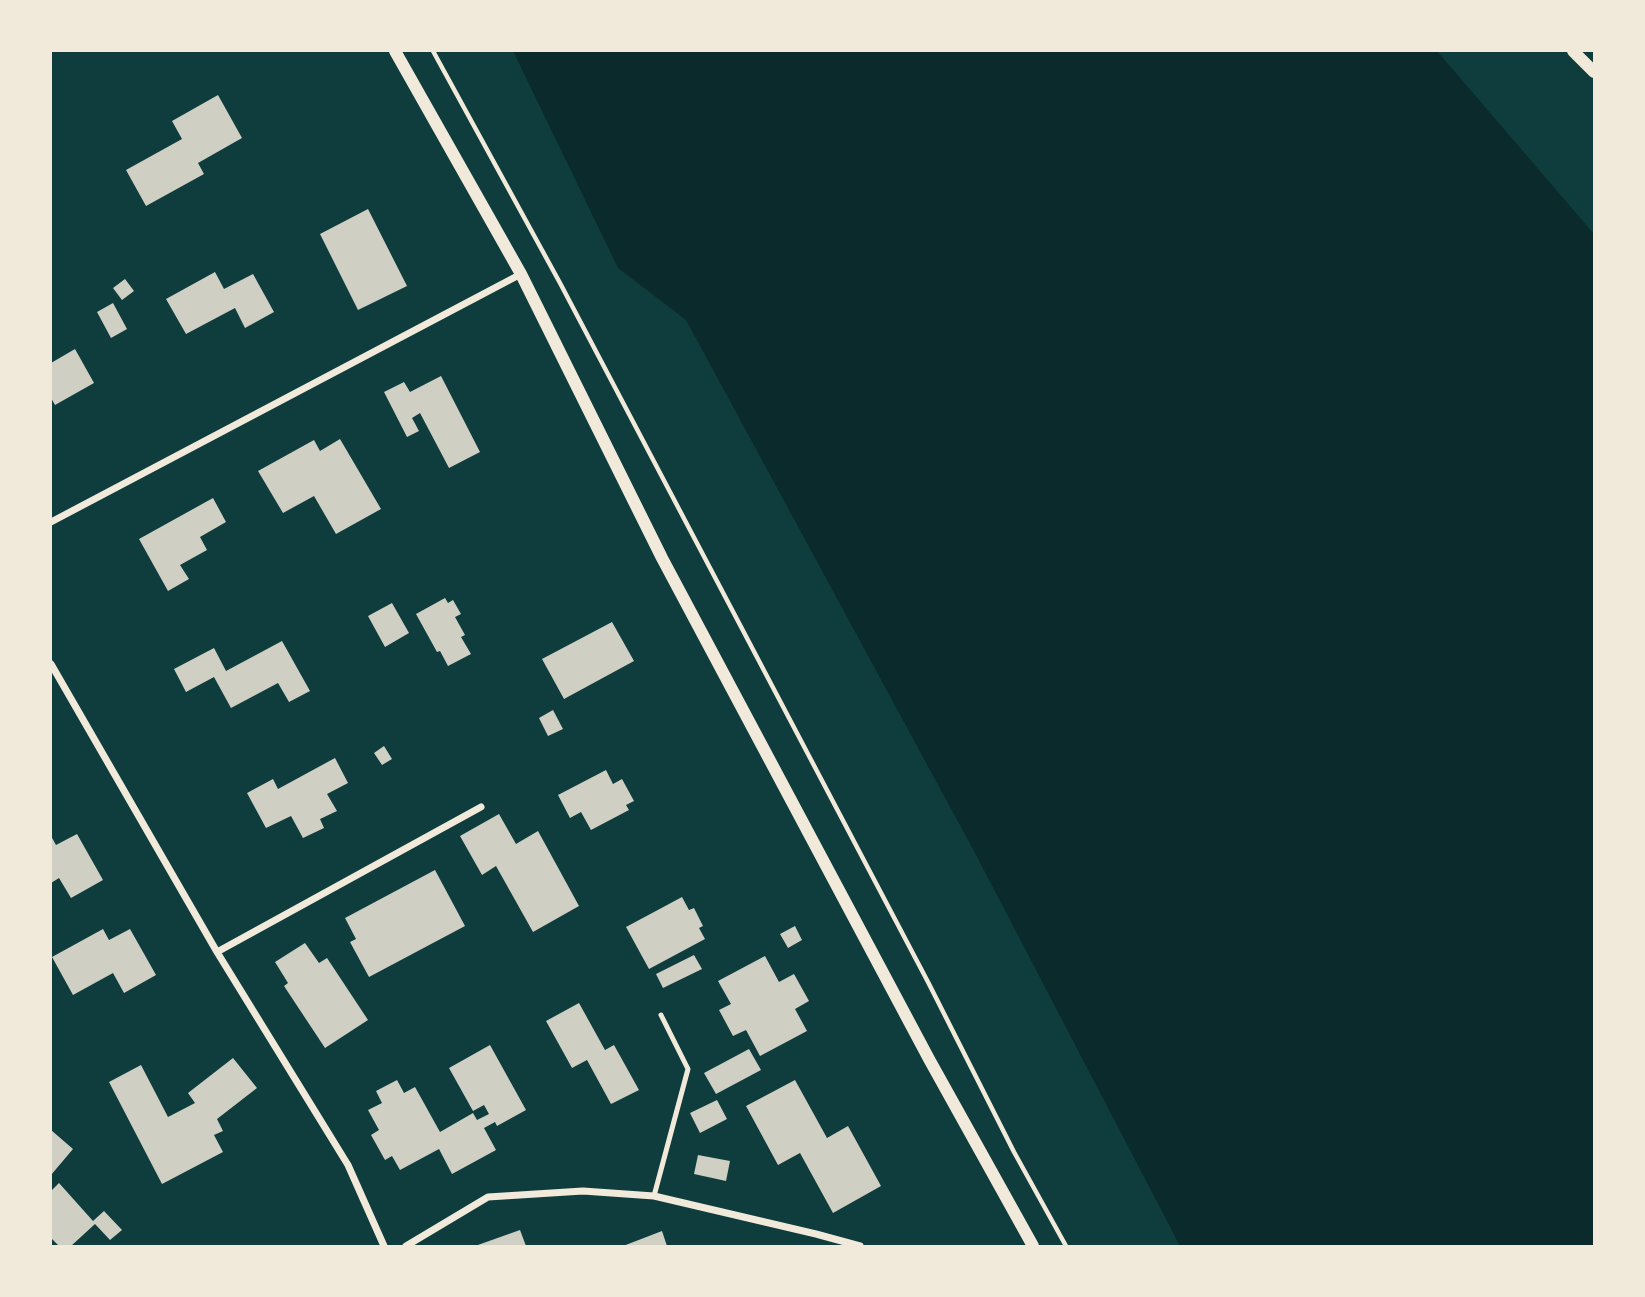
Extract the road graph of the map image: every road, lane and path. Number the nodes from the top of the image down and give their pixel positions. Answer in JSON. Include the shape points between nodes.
{"nodes":[{"id":1,"x":395,"y":51,"type":"edge"},
{"id":2,"x":433,"y":51,"type":"edge"},
{"id":3,"x":1573,"y":51,"type":"edge"},
{"id":4,"x":1594,"y":72,"type":"edge"},
{"id":5,"x":521,"y":274,"type":"junction"},
{"id":6,"x":51,"y":522,"type":"edge"},
{"id":7,"x":51,"y":664,"type":"edge"},
{"id":8,"x":481,"y":807,"type":"dead end"},
{"id":9,"x":217,"y":952,"type":"junction"},
{"id":10,"x":662,"y":1015,"type":"dead end"},
{"id":11,"x":654,"y":1196,"type":"junction"},
{"id":12,"x":384,"y":1246,"type":"edge"},
{"id":13,"x":406,"y":1246,"type":"edge"},
{"id":14,"x":860,"y":1246,"type":"edge"},
{"id":15,"x":1033,"y":1246,"type":"edge"},
{"id":16,"x":1066,"y":1246,"type":"edge"}],
"edges":[{"from":1,"to":5,"type":"street"},
{"from":2,"to":16,"type":"path","via":[[561,283]]},
{"from":3,"to":4,"type":"street"},
{"from":5,"to":6,"type":"street"},
{"from":5,"to":15,"type":"street","via":[[662,558]]},
{"from":7,"to":9,"type":"street"},
{"from":8,"to":9,"type":"street"},
{"from":9,"to":12,"type":"street","via":[[348,1166]]},
{"from":10,"to":11,"type":"lane","via":[[688,1069]]},
{"from":11,"to":13,"type":"street","via":[[583,1191],[488,1197]]},
{"from":11,"to":14,"type":"street"}]}
